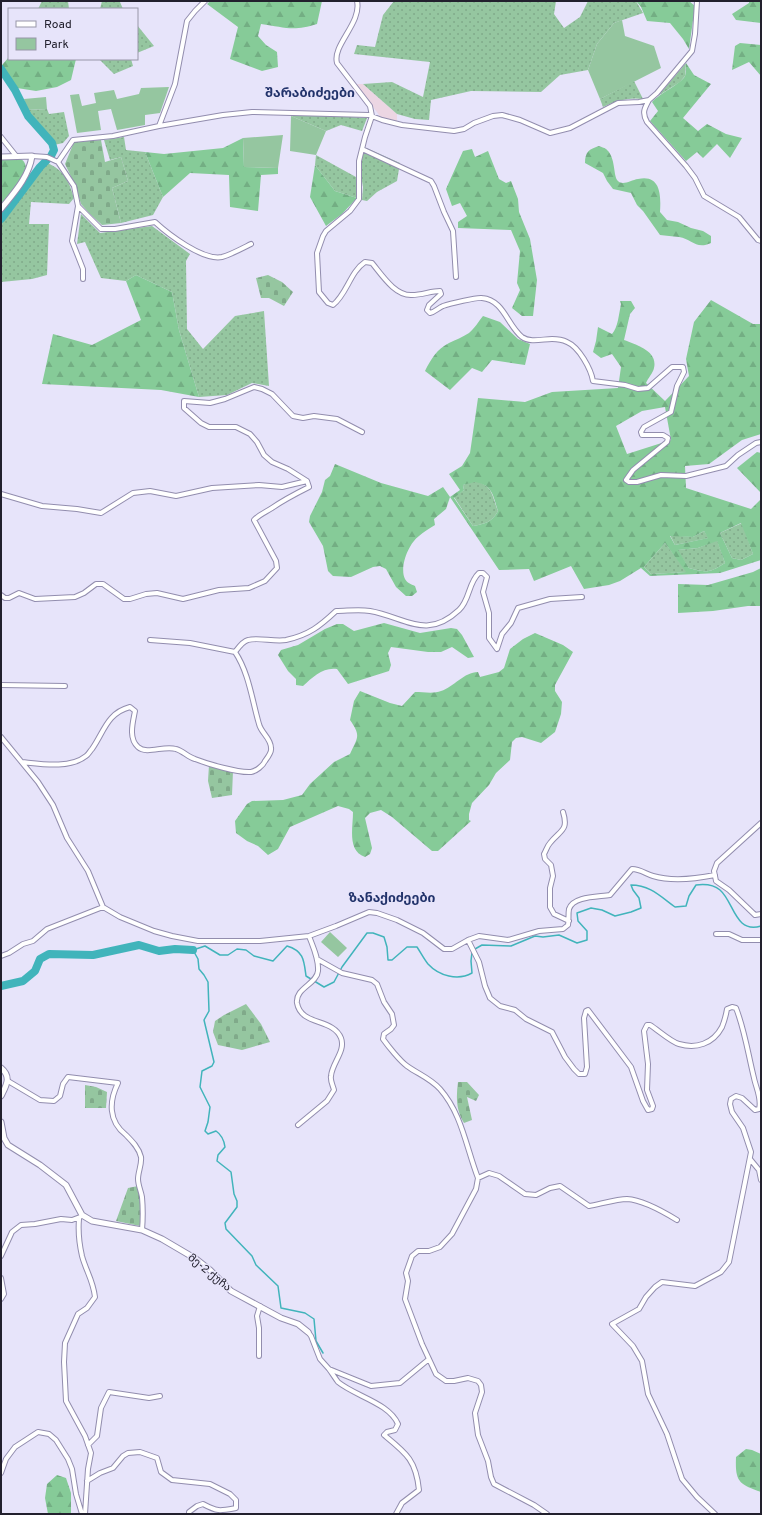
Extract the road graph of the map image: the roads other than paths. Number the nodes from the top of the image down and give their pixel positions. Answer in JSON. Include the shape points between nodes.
{"nodes":[{"id":1,"x":205,"y":1,"type":"edge"},
{"id":2,"x":357,"y":1,"type":"edge"},
{"id":3,"x":697,"y":1,"type":"edge"},
{"id":4,"x":649,"y":100,"type":"junction"},
{"id":5,"x":372,"y":116,"type":"junction"},
{"id":6,"x":159,"y":126,"type":"junction"},
{"id":7,"x":1,"y":137,"type":"edge"},
{"id":8,"x":362,"y":149,"type":"junction"},
{"id":9,"x":32,"y":156,"type":"junction"},
{"id":10,"x":1,"y":157,"type":"edge"},
{"id":11,"x":17,"y":157,"type":"junction"},
{"id":12,"x":57,"y":162,"type":"junction"},
{"id":13,"x":78,"y":206,"type":"junction"},
{"id":14,"x":1,"y":210,"type":"edge"},
{"id":15,"x":761,"y":241,"type":"edge"},
{"id":16,"x":251,"y":244,"type":"dead end"},
{"id":17,"x":456,"y":277,"type":"dead end"},
{"id":18,"x":83,"y":279,"type":"dead end"},
{"id":19,"x":362,"y":432,"type":"dead end"},
{"id":20,"x":761,"y":442,"type":"edge"},
{"id":21,"x":307,"y":481,"type":"junction"},
{"id":22,"x":1,"y":494,"type":"edge"},
{"id":23,"x":1,"y":595,"type":"edge"},
{"id":24,"x":582,"y":597,"type":"dead end"},
{"id":25,"x":150,"y":640,"type":"dead end"},
{"id":26,"x":235,"y":652,"type":"junction"},
{"id":27,"x":1,"y":685,"type":"edge"},
{"id":28,"x":65,"y":686,"type":"dead end"},
{"id":29,"x":1,"y":737,"type":"edge"},
{"id":30,"x":22,"y":762,"type":"junction"},
{"id":31,"x":563,"y":812,"type":"dead end"},
{"id":32,"x":761,"y":823,"type":"edge"},
{"id":33,"x":715,"y":875,"type":"junction"},
{"id":34,"x":103,"y":907,"type":"junction"},
{"id":35,"x":761,"y":914,"type":"edge"},
{"id":36,"x":569,"y":921,"type":"junction"},
{"id":37,"x":716,"y":934,"type":"dead end"},
{"id":38,"x":309,"y":936,"type":"junction"},
{"id":39,"x":468,"y":940,"type":"junction"},
{"id":40,"x":761,"y":940,"type":"edge"},
{"id":41,"x":1,"y":956,"type":"edge"},
{"id":42,"x":317,"y":959,"type":"junction"},
{"id":43,"x":1,"y":1068,"type":"edge"},
{"id":44,"x":8,"y":1081,"type":"junction"},
{"id":45,"x":1,"y":1096,"type":"edge"},
{"id":46,"x":1,"y":1122,"type":"edge"},
{"id":47,"x":298,"y":1124,"type":"dead end"},
{"id":48,"x":750,"y":1159,"type":"junction"},
{"id":49,"x":478,"y":1178,"type":"junction"},
{"id":50,"x":761,"y":1180,"type":"edge"},
{"id":51,"x":81,"y":1217,"type":"junction"},
{"id":52,"x":677,"y":1220,"type":"dead end"},
{"id":53,"x":142,"y":1230,"type":"junction"},
{"id":54,"x":1,"y":1256,"type":"edge"},
{"id":55,"x":1,"y":1278,"type":"edge"},
{"id":56,"x":1,"y":1299,"type":"edge"},
{"id":57,"x":260,"y":1306,"type":"junction"},
{"id":58,"x":308,"y":1332,"type":"joint"},
{"id":59,"x":259,"y":1356,"type":"dead end"},
{"id":60,"x":429,"y":1359,"type":"junction"},
{"id":61,"x":329,"y":1369,"type":"junction"},
{"id":62,"x":160,"y":1396,"type":"dead end"},
{"id":63,"x":88,"y":1445,"type":"junction"},
{"id":64,"x":1,"y":1473,"type":"edge"},
{"id":65,"x":87,"y":1481,"type":"junction"},
{"id":66,"x":189,"y":1514,"type":"edge"},
{"id":67,"x":396,"y":1514,"type":"edge"},
{"id":68,"x":547,"y":1514,"type":"edge"},
{"id":69,"x":715,"y":1514,"type":"edge"}],
"edges":[{"from":1,"to":6,"type":"street","via":[[188,21],[175,84]]},
{"from":2,"to":5,"type":"street","via":[[358,9],[351,29],[342,41],[336,60],[370,106]]},
{"from":3,"to":4,"type":"street","via":[[692,52]]},
{"from":4,"to":5,"type":"street","via":[[618,103],[570,128],[550,133],[502,115],[454,131],[402,125]]},
{"from":4,"to":15,"type":"street","via":[[644,110],[646,122],[696,178],[704,196],[739,217]]},
{"from":5,"to":6,"type":"street","via":[[252,112]]},
{"from":5,"to":8,"type":"street"},
{"from":6,"to":12,"type":"street","via":[[113,136],[73,140]]},
{"from":7,"to":11,"type":"street"},
{"from":8,"to":17,"type":"street","via":[[431,181],[453,231]]},
{"from":8,"to":20,"type":"street","via":[[359,161],[359,199],[350,211],[326,231],[317,254],[319,292],[328,303],[333,305],[340,299],[359,266],[365,262],[372,263],[402,294],[440,291],[441,294],[429,305],[427,310],[430,313],[443,306],[482,298],[501,307],[523,337],[531,340],[554,339],[568,342],[582,357],[593,381],[638,389],[648,388],[672,367],[683,367],[684,372],[677,386],[671,412],[644,427],[641,432],[642,436],[663,435],[668,438],[667,442],[633,470],[626,480],[629,482],[661,475],[686,476],[726,466],[738,455]]},
{"from":9,"to":11,"type":"street"},
{"from":9,"to":12,"type":"street","via":[[47,157]]},
{"from":9,"to":14,"type":"street","via":[[26,174]]},
{"from":10,"to":11,"type":"street"},
{"from":12,"to":13,"type":"street","via":[[74,186]]},
{"from":13,"to":16,"type":"street","via":[[101,229],[155,222],[172,237],[208,256],[222,257]]},
{"from":13,"to":18,"type":"street","via":[[72,241],[83,269]]},
{"from":19,"to":21,"type":"street","via":[[337,419],[293,416],[272,394],[254,387],[210,403],[184,401],[184,408],[201,423],[210,427],[236,427],[250,434],[272,462]]},
{"from":21,"to":22,"type":"street","via":[[282,487],[260,485],[212,488],[176,496],[150,492],[133,493],[101,514],[42,506]]},
{"from":21,"to":23,"type":"street","via":[[309,487],[285,498],[254,520],[276,561],[277,568],[265,581],[250,588],[219,590],[183,599],[157,593],[124,599],[104,584],[96,584],[75,597],[36,599],[19,593],[9,598]]},
{"from":24,"to":26,"type":"street","via":[[550,599],[518,608],[502,634],[497,649],[488,638],[488,613],[483,592],[487,578],[479,573],[472,583],[466,602],[441,623],[428,627],[369,611],[336,611],[312,631],[287,640],[248,640]]},
{"from":25,"to":26,"type":"street","via":[[195,644]]},
{"from":26,"to":30,"type":"street","via":[[242,663],[259,726],[270,741],[272,750],[264,764],[253,772],[240,772],[194,759],[177,749],[145,750],[137,746],[132,730],[135,712],[130,707],[114,713],[86,756],[73,762],[49,766]]},
{"from":27,"to":28,"type":"street"},
{"from":29,"to":30,"type":"street"},
{"from":30,"to":34,"type":"street","via":[[53,805],[67,838],[88,871]]},
{"from":31,"to":36,"type":"street","via":[[566,822],[563,829],[550,842],[544,854],[553,876],[550,907],[554,914]]},
{"from":32,"to":33,"type":"street","via":[[718,863]]},
{"from":33,"to":35,"type":"street","via":[[716,881],[755,915]]},
{"from":33,"to":36,"type":"street","via":[[694,879],[672,879],[632,869],[610,895],[574,902],[569,910]]},
{"from":34,"to":38,"type":"street","via":[[154,931],[198,941],[260,941]]},
{"from":34,"to":41,"type":"street","via":[[48,929],[33,941]]},
{"from":36,"to":39,"type":"street","via":[[563,929],[539,931],[508,940],[479,936]]},
{"from":37,"to":40,"type":"street","via":[[729,934],[742,940]]},
{"from":38,"to":39,"type":"street","via":[[369,912],[377,912],[423,932],[444,949],[452,949]]},
{"from":38,"to":42,"type":"street"},
{"from":39,"to":48,"type":"street","via":[[476,954],[490,998],[500,1006],[515,1010],[526,1019],[552,1032],[565,1057],[582,1075],[585,1074],[587,1067],[584,1018],[588,1010],[631,1067],[648,1110],[653,1106],[647,1090],[648,1064],[644,1031],[647,1025],[678,1044],[697,1047],[714,1037],[722,1027],[727,1009],[736,1008],[761,1103],[759,1109],[755,1110],[736,1096],[730,1104],[732,1112],[743,1128],[751,1152]]},
{"from":42,"to":47,"type":"street","via":[[318,972],[300,993],[297,998],[298,1004],[302,1014],[335,1030],[341,1038],[341,1050],[330,1076],[334,1090],[327,1101]]},
{"from":42,"to":49,"type":"street","via":[[342,973],[372,980],[377,984],[392,1014],[394,1025],[384,1034],[383,1039],[406,1066],[439,1088],[448,1101],[459,1119]]},
{"from":43,"to":44,"type":"street","via":[[5,1071]]},
{"from":44,"to":45,"type":"street"},
{"from":44,"to":53,"type":"street","via":[[40,1100],[54,1101],[60,1096],[68,1076],[118,1083],[113,1093],[111,1110],[117,1125],[132,1140],[141,1158],[138,1179],[143,1210]]},
{"from":46,"to":51,"type":"street","via":[[8,1145],[40,1164],[66,1185]]},
{"from":48,"to":50,"type":"street","via":[[759,1170]]},
{"from":48,"to":69,"type":"street","via":[[729,1262],[721,1272],[695,1286],[662,1282],[646,1297],[639,1309],[612,1324],[634,1346],[642,1360],[648,1394],[667,1434],[682,1479]]},
{"from":49,"to":52,"type":"street","via":[[489,1172],[524,1194],[536,1195],[560,1186],[590,1206],[627,1199],[649,1205]]},
{"from":49,"to":60,"type":"street","via":[[476,1189],[452,1234],[440,1247],[412,1256],[406,1273],[408,1280],[405,1299]]},
{"from":51,"to":53,"type":"street","name":"მე-2 ქუჩა"},
{"from":51,"to":54,"type":"street","via":[[21,1225],[12,1232]]},
{"from":51,"to":63,"type":"street","via":[[78,1233],[82,1257],[95,1297],[87,1308],[78,1314],[65,1343],[64,1372],[66,1401]]},
{"from":53,"to":57,"type":"street","name":"მე-2 ქუჩა","via":[[196,1259],[231,1291]]},
{"from":55,"to":56,"type":"street","via":[[4,1294]]},
{"from":57,"to":58,"type":"street","name":"მე-2 ქუჩა","via":[[298,1324]]},
{"from":57,"to":59,"type":"street","via":[[257,1316]]},
{"from":58,"to":61,"type":"street","name":"მე-2 ქუჩა","via":[[320,1359]]},
{"from":60,"to":61,"type":"street","via":[[400,1383],[384,1385],[371,1386]]},
{"from":60,"to":68,"type":"street","via":[[436,1374],[446,1381],[468,1378],[478,1381],[482,1392],[475,1413],[478,1435],[494,1484]]},
{"from":61,"to":67,"type":"street","name":"მე-2 ქუჩა","via":[[338,1381],[395,1417],[398,1424],[395,1430],[384,1435],[410,1459],[418,1477],[419,1490],[402,1503]]},
{"from":62,"to":63,"type":"street","via":[[149,1398],[109,1392],[101,1408],[97,1436]]},
{"from":63,"to":65,"type":"street","via":[[91,1453]]},
{"from":64,"to":65,"type":"street","via":[[6,1459],[15,1447],[38,1432],[49,1434],[56,1440],[68,1459],[82,1514],[85,1514]]},
{"from":65,"to":66,"type":"street","via":[[113,1468],[128,1453],[140,1452],[157,1458],[161,1472],[172,1480],[210,1484],[236,1500],[236,1508],[221,1511],[203,1504]]}]}
